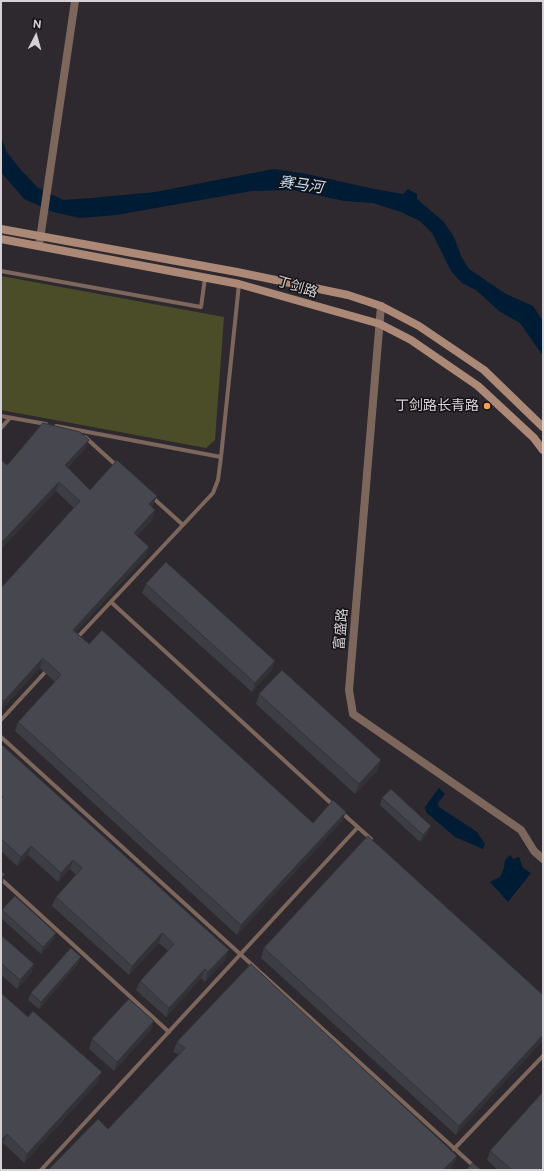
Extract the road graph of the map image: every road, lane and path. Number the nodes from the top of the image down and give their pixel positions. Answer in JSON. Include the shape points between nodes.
{"nodes":[{"id":1,"x":75,"y":1,"type":"edge"},
{"id":2,"x":1,"y":229,"type":"edge"},
{"id":3,"x":40,"y":236,"type":"junction"},
{"id":4,"x":1,"y":239,"type":"edge"},
{"id":5,"x":39,"y":246,"type":"junction"},
{"id":6,"x":1,"y":271,"type":"edge"},
{"id":7,"x":205,"y":278,"type":"junction"},
{"id":8,"x":239,"y":284,"type":"junction"},
{"id":9,"x":381,"y":306,"type":"junction"},
{"id":10,"x":380,"y":324,"type":"junction"},
{"id":11,"x":1,"y":416,"type":"edge"},
{"id":12,"x":10,"y":418,"type":"junction"},
{"id":13,"x":543,"y":427,"type":"edge"},
{"id":14,"x":1,"y":428,"type":"edge"},
{"id":15,"x":77,"y":430,"type":"junction"},
{"id":16,"x":543,"y":450,"type":"edge"},
{"id":17,"x":221,"y":457,"type":"junction"},
{"id":18,"x":118,"y":467,"type":"edge"},
{"id":19,"x":148,"y":494,"type":"edge"},
{"id":20,"x":183,"y":525,"type":"junction"},
{"id":21,"x":111,"y":602,"type":"junction"},
{"id":22,"x":74,"y":642,"type":"edge"},
{"id":23,"x":54,"y":663,"type":"edge"},
{"id":24,"x":1,"y":720,"type":"edge"},
{"id":25,"x":1,"y":737,"type":"edge"},
{"id":26,"x":358,"y":827,"type":"junction"},
{"id":27,"x":375,"y":843,"type":"edge"},
{"id":28,"x":543,"y":859,"type":"edge"},
{"id":29,"x":1,"y":879,"type":"edge"},
{"id":30,"x":240,"y":954,"type":"junction"},
{"id":31,"x":169,"y":1032,"type":"junction"},
{"id":32,"x":543,"y":1056,"type":"edge"},
{"id":33,"x":454,"y":1149,"type":"junction"},
{"id":34,"x":41,"y":1170,"type":"edge"},
{"id":35,"x":478,"y":1170,"type":"edge"}],
"edges":[{"from":1,"to":3,"type":"street"},
{"from":2,"to":3,"type":"main road","name":"丁剑路"},
{"from":3,"to":5,"type":"street"},
{"from":3,"to":9,"type":"main road","name":"丁剑路","via":[[289,282],[348,295]]},
{"from":4,"to":5,"type":"main road","name":"丁剑路"},
{"from":5,"to":7,"type":"main road","name":"丁剑路"},
{"from":6,"to":7,"type":"lane","via":[[201,307]]},
{"from":7,"to":8,"type":"main road","name":"丁剑路"},
{"from":8,"to":10,"type":"main road","name":"丁剑路"},
{"from":8,"to":17,"type":"lane"},
{"from":9,"to":10,"type":"street","name":"富盛路"},
{"from":9,"to":13,"type":"main road","name":"丁剑路","via":[[419,326],[484,370]]},
{"from":10,"to":16,"type":"main road","name":"丁剑路","via":[[411,340],[478,386],[534,438]]},
{"from":10,"to":28,"type":"street","name":"富盛路","via":[[349,690],[353,714],[521,830],[534,851]]},
{"from":11,"to":12,"type":"lane"},
{"from":12,"to":14,"type":"lane"},
{"from":12,"to":15,"type":"lane"},
{"from":15,"to":17,"type":"lane"},
{"from":15,"to":18,"type":"lane"},
{"from":17,"to":20,"type":"lane","via":[[218,480],[213,493]]},
{"from":19,"to":20,"type":"lane"},
{"from":20,"to":21,"type":"lane"},
{"from":21,"to":22,"type":"lane"},
{"from":21,"to":26,"type":"lane"},
{"from":23,"to":24,"type":"lane"},
{"from":25,"to":30,"type":"lane"},
{"from":26,"to":27,"type":"lane"},
{"from":26,"to":30,"type":"lane"},
{"from":29,"to":31,"type":"lane"},
{"from":30,"to":31,"type":"lane"},
{"from":30,"to":33,"type":"lane"},
{"from":31,"to":34,"type":"lane"},
{"from":32,"to":33,"type":"lane"},
{"from":33,"to":35,"type":"lane"}]}
